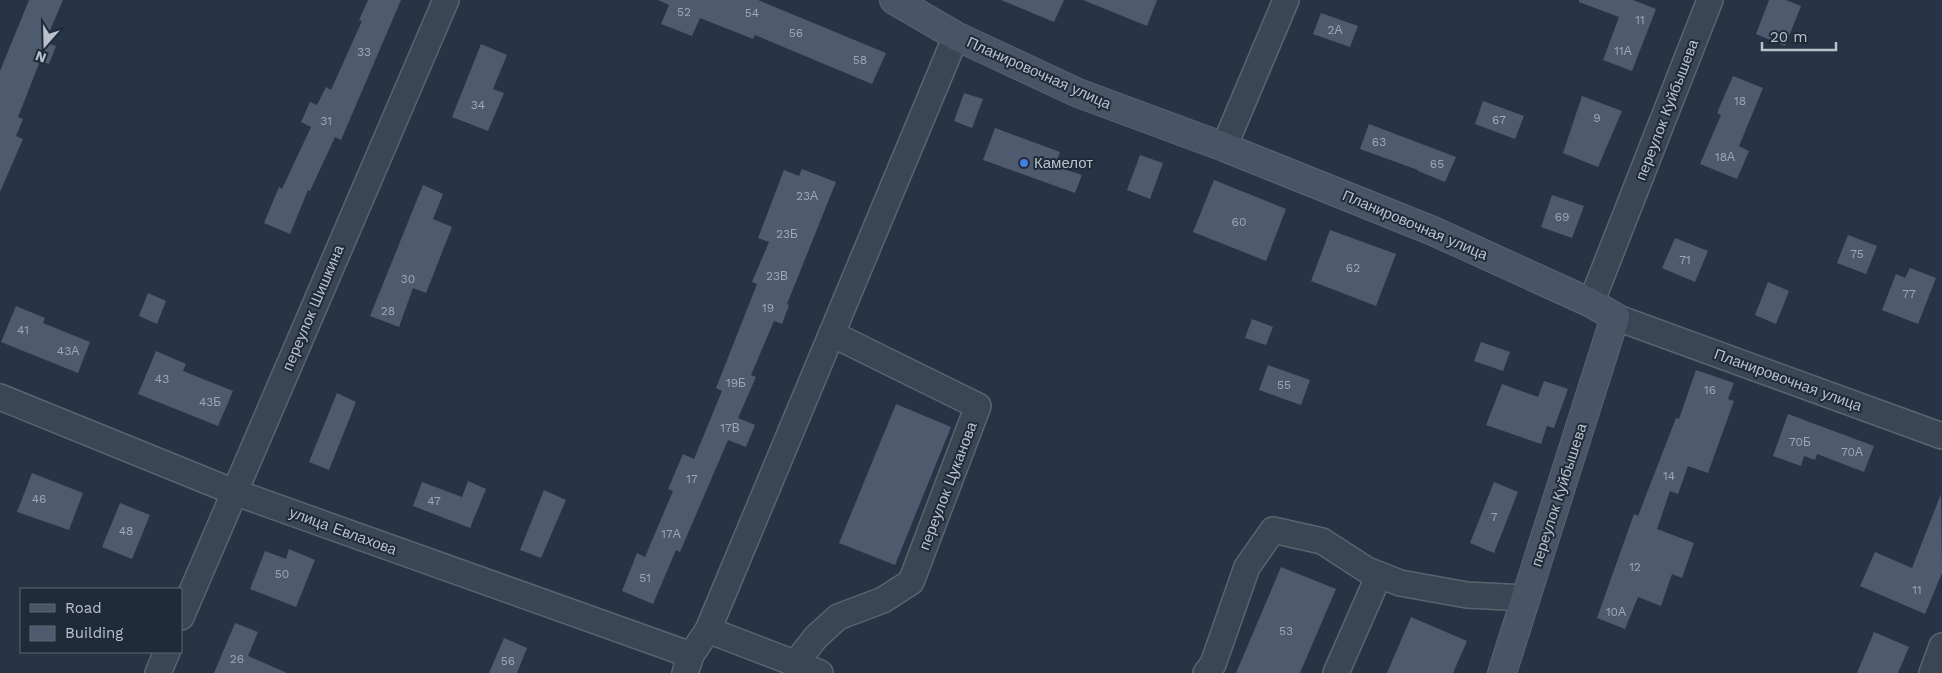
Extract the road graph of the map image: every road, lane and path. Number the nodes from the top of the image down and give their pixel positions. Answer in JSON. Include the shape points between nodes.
{"nodes":[{"id":1,"x":446,"y":0,"type":"edge"},
{"id":2,"x":894,"y":0,"type":"edge"},
{"id":3,"x":1286,"y":0,"type":"edge"},
{"id":4,"x":1710,"y":0,"type":"edge"},
{"id":5,"x":956,"y":36,"type":"junction"},
{"id":6,"x":1224,"y":147,"type":"junction"},
{"id":7,"x":1591,"y":303,"type":"junction"},
{"id":8,"x":1615,"y":317,"type":"junction"},
{"id":9,"x":832,"y":334,"type":"junction"},
{"id":10,"x":0,"y":396,"type":"edge"},
{"id":11,"x":1942,"y":436,"type":"edge"},
{"id":12,"x":234,"y":492,"type":"junction"},
{"id":13,"x":1379,"y":575,"type":"junction"},
{"id":14,"x":1526,"y":598,"type":"junction"},
{"id":15,"x":182,"y":615,"type":"edge"},
{"id":16,"x":708,"y":630,"type":"junction"},
{"id":17,"x":1942,"y":646,"type":"edge"},
{"id":18,"x":167,"y":653,"type":"edge"},
{"id":19,"x":688,"y":664,"type":"edge"},
{"id":20,"x":795,"y":664,"type":"junction"},
{"id":21,"x":158,"y":673,"type":"edge"},
{"id":22,"x":820,"y":673,"type":"edge"},
{"id":23,"x":1206,"y":673,"type":"edge"},
{"id":24,"x":1336,"y":673,"type":"edge"},
{"id":25,"x":1502,"y":673,"type":"edge"},
{"id":26,"x":1932,"y":673,"type":"edge"}],
"edges":[{"from":1,"to":12,"type":"street","name":"переулок Шишкина"},
{"from":2,"to":5,"type":"main road","name":"Планировочная улица"},
{"from":3,"to":6,"type":"street"},
{"from":4,"to":7,"type":"street","name":"переулок Куйбышева"},
{"from":5,"to":6,"type":"main road","name":"Планировочная улица","via":[[1078,93]]},
{"from":5,"to":9,"type":"street"},
{"from":6,"to":7,"type":"main road","name":"Планировочная улица","via":[[1434,231]]},
{"from":7,"to":8,"type":"main road","name":"Планировочная улица"},
{"from":8,"to":11,"type":"street","name":"Планировочная улица"},
{"from":8,"to":14,"type":"main road","name":"переулок Куйбышева"},
{"from":9,"to":16,"type":"street"},
{"from":9,"to":20,"type":"street","name":"переулок Цуканова","via":[[978,406],[911,582],[883,600],[838,617],[816,637]]},
{"from":10,"to":12,"type":"street","name":"улица Евлахова"},
{"from":12,"to":15,"type":"street","name":"переулок Шишкина"},
{"from":12,"to":19,"type":"street","name":"улица Евлахова"},
{"from":13,"to":14,"type":"street","via":[[1400,584],[1468,595]]},
{"from":13,"to":23,"type":"street","via":[[1322,541],[1274,530],[1247,567],[1213,664]]},
{"from":13,"to":24,"type":"street"},
{"from":14,"to":25,"type":"main road","name":"переулок Куйбышева"},
{"from":16,"to":19,"type":"street"},
{"from":16,"to":20,"type":"street"},
{"from":17,"to":26,"type":"street"},
{"from":18,"to":21,"type":"street"},
{"from":20,"to":22,"type":"street"}]}
